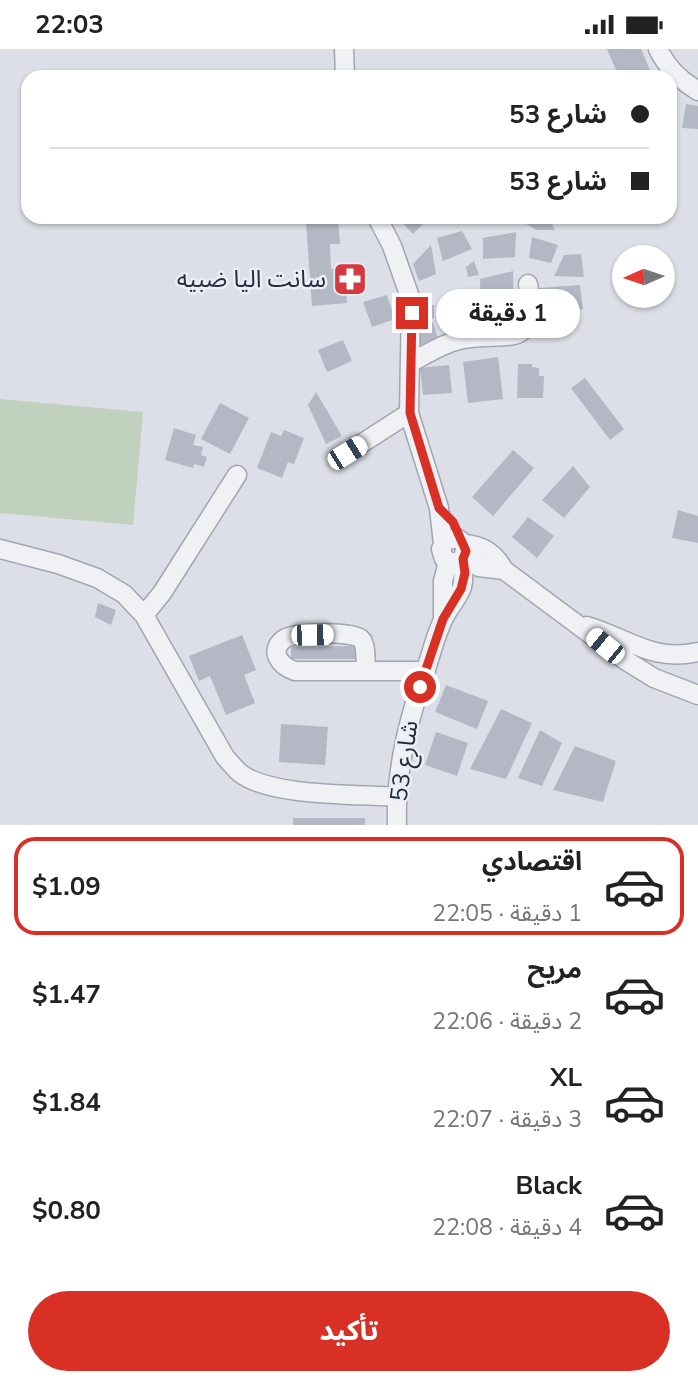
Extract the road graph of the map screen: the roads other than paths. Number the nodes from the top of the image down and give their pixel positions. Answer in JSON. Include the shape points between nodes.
{"nodes":[{"id":1,"x":344,"y":49,"type":"edge"},
{"id":2,"x":658,"y":49,"type":"edge"},
{"id":3,"x":345,"y":70,"type":"edge"},
{"id":4,"x":671,"y":70,"type":"edge"},
{"id":5,"x":677,"y":76,"type":"edge"},
{"id":6,"x":698,"y":91,"type":"edge"},
{"id":7,"x":381,"y":224,"type":"edge"},
{"id":8,"x":528,"y":284,"type":"dead end"},
{"id":9,"x":410,"y":363,"type":"junction"},
{"id":10,"x":410,"y":413,"type":"junction"},
{"id":11,"x":347,"y":453,"type":"dead end"},
{"id":12,"x":237,"y":475,"type":"dead end"},
{"id":13,"x":439,"y":508,"type":"junction"},
{"id":14,"x":0,"y":549,"type":"edge"},
{"id":15,"x":463,"y":555,"type":"junction"},
{"id":16,"x":504,"y":570,"type":"junction"},
{"id":17,"x":144,"y":615,"type":"junction"},
{"id":18,"x":443,"y":619,"type":"junction"},
{"id":19,"x":577,"y":623,"type":"junction"},
{"id":20,"x":698,"y":652,"type":"edge"},
{"id":21,"x":366,"y":671,"type":"junction"},
{"id":22,"x":426,"y":671,"type":"junction"},
{"id":23,"x":698,"y":695,"type":"edge"},
{"id":24,"x":398,"y":797,"type":"junction"},
{"id":25,"x":397,"y":825,"type":"edge"}],
"edges":[{"from":1,"to":3,"type":"street"},
{"from":2,"to":4,"type":"street"},
{"from":5,"to":6,"type":"street"},
{"from":7,"to":9,"type":"street","via":[[411,300]]},
{"from":8,"to":9,"type":"street","via":[[530,316],[521,331],[508,338],[456,340]]},
{"from":9,"to":10,"type":"street"},
{"from":10,"to":11,"type":"street"},
{"from":10,"to":13,"type":"street"},
{"from":12,"to":17,"type":"street"},
{"from":13,"to":15,"type":"street","via":[[453,522]]},
{"from":13,"to":15,"type":"street","via":[[443,544],[453,537]]},
{"from":14,"to":17,"type":"street","via":[[97,578],[124,594]]},
{"from":15,"to":16,"type":"street"},
{"from":15,"to":16,"type":"street","via":[[474,544],[493,553]]},
{"from":15,"to":18,"type":"street","name":"شارع 53","via":[[461,589]]},
{"from":15,"to":18,"type":"street","name":"شارع 53","via":[[443,581]]},
{"from":16,"to":19,"type":"street"},
{"from":17,"to":24,"type":"street","via":[[209,732],[241,774],[286,790]]},
{"from":18,"to":22,"type":"street","name":"شارع 53"},
{"from":19,"to":20,"type":"street","via":[[612,633],[654,654]]},
{"from":19,"to":23,"type":"street","via":[[654,678]]},
{"from":21,"to":21,"type":"street","via":[[295,671],[285,668],[277,649],[283,639],[293,635],[351,634],[364,644]]},
{"from":21,"to":22,"type":"street"},
{"from":22,"to":24,"type":"street","name":"شارع 53","via":[[405,736]]},
{"from":24,"to":25,"type":"street","name":"شارع 53"}]}
